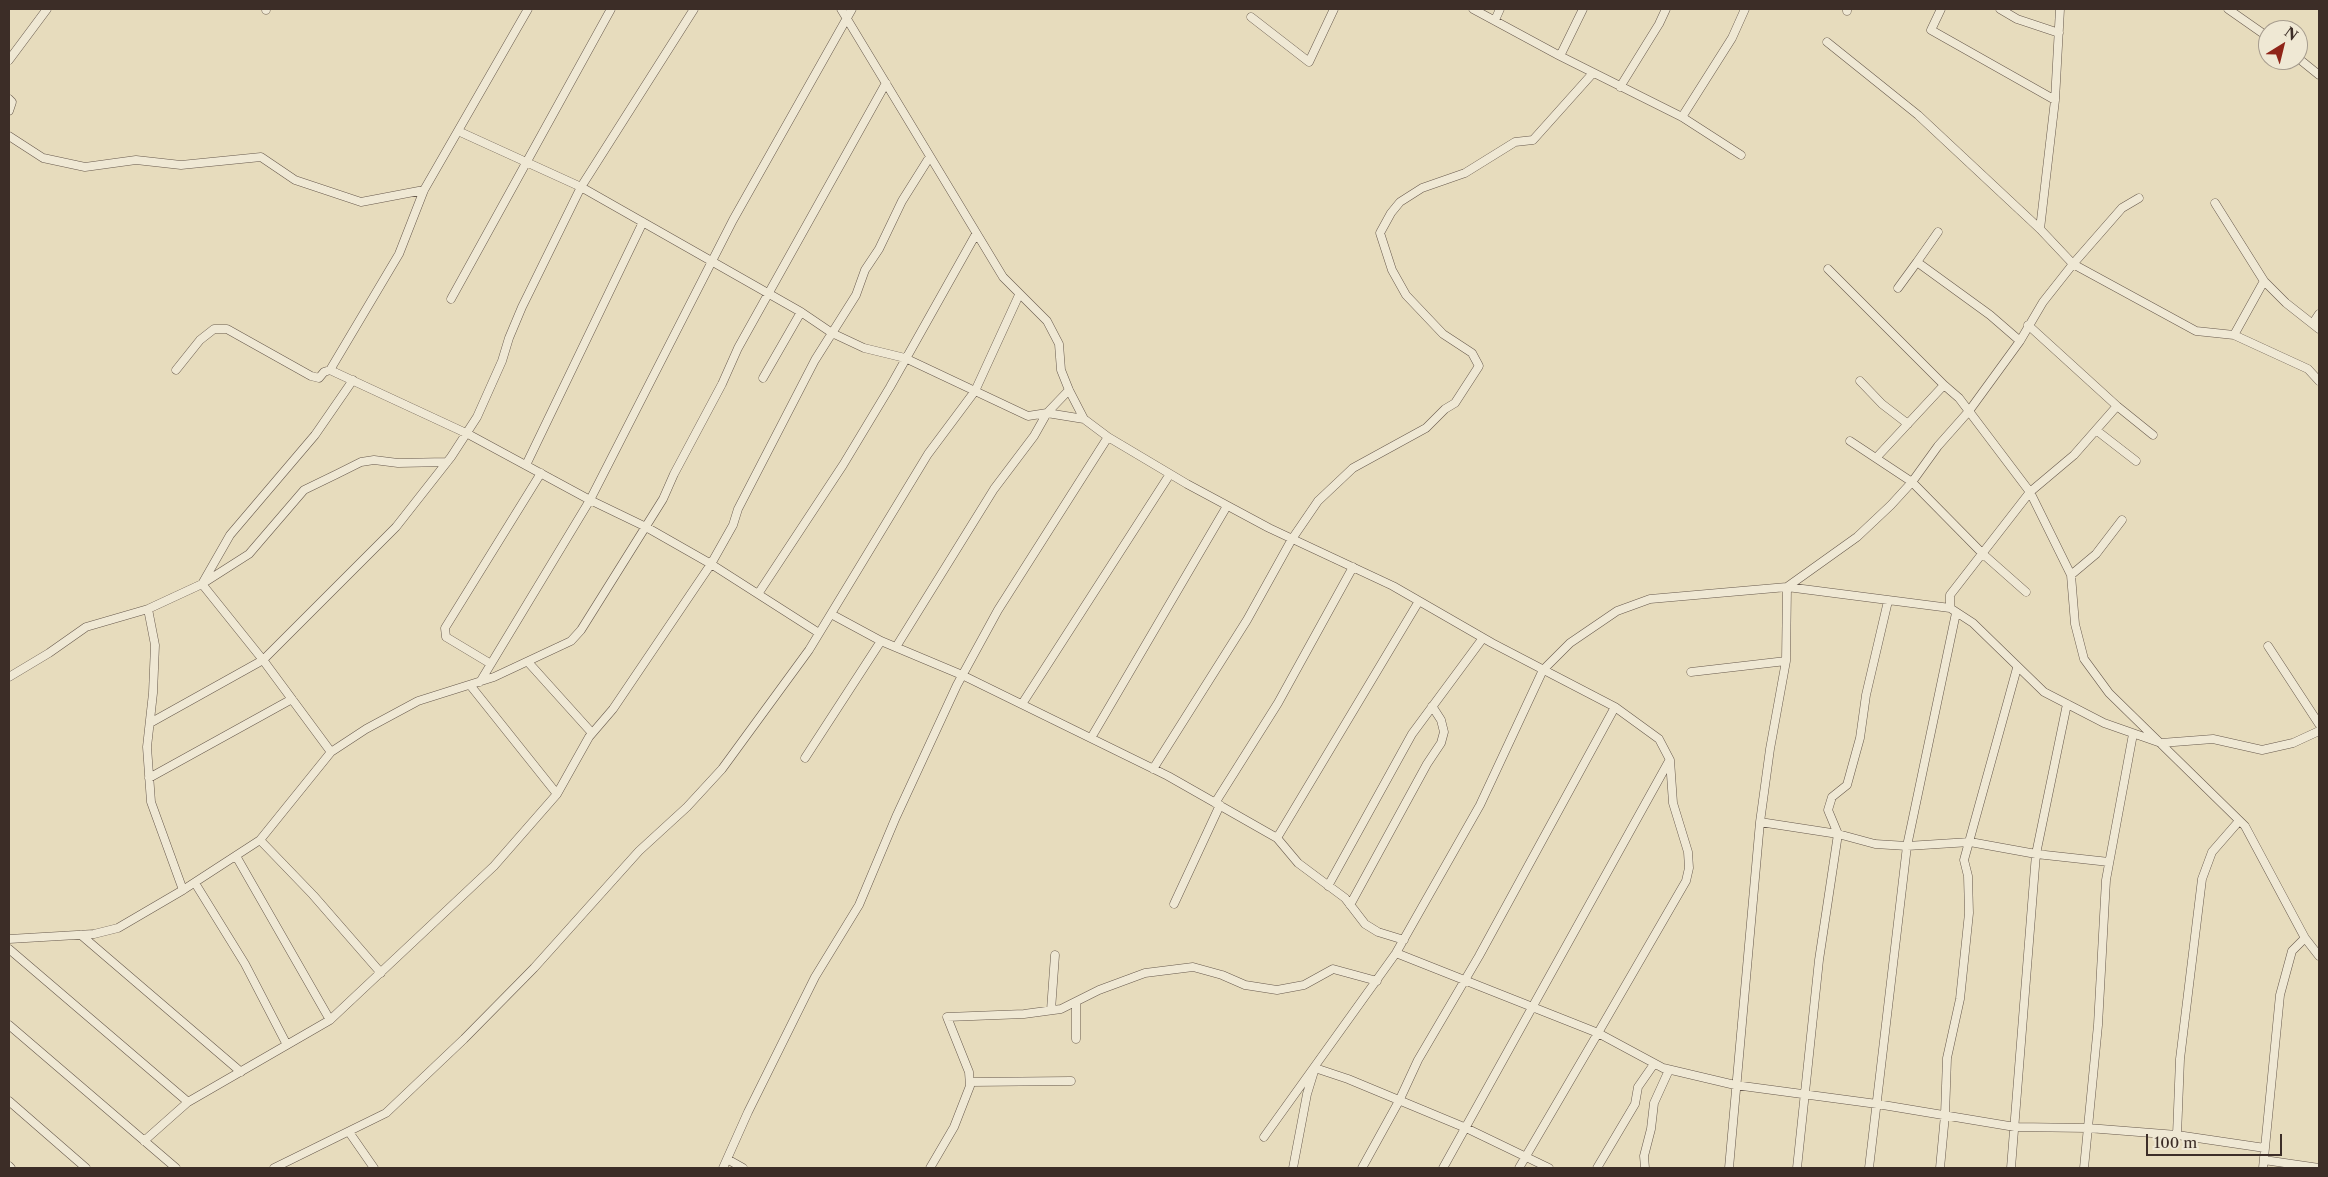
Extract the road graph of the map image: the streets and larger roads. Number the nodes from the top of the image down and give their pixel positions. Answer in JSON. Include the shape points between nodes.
{"nodes":[{"id":1,"x":47,"y":9,"type":"edge"},
{"id":2,"x":528,"y":9,"type":"edge"},
{"id":3,"x":611,"y":9,"type":"edge"},
{"id":4,"x":694,"y":9,"type":"edge"},
{"id":5,"x":841,"y":9,"type":"edge"},
{"id":6,"x":852,"y":9,"type":"edge"},
{"id":7,"x":1334,"y":9,"type":"edge"},
{"id":8,"x":1473,"y":9,"type":"edge"},
{"id":9,"x":1500,"y":9,"type":"edge"},
{"id":10,"x":1583,"y":9,"type":"edge"},
{"id":11,"x":1666,"y":9,"type":"edge"},
{"id":12,"x":1745,"y":9,"type":"edge"},
{"id":13,"x":1941,"y":9,"type":"edge"},
{"id":14,"x":2000,"y":9,"type":"edge"},
{"id":15,"x":2060,"y":9,"type":"edge"},
{"id":16,"x":2228,"y":9,"type":"edge"},
{"id":17,"x":1251,"y":17,"type":"dead end"},
{"id":18,"x":847,"y":18,"type":"junction"},
{"id":19,"x":1495,"y":20,"type":"junction"},
{"id":20,"x":2258,"y":29,"type":"edge"},
{"id":21,"x":2058,"y":33,"type":"junction"},
{"id":22,"x":1827,"y":42,"type":"dead end"},
{"id":23,"x":1560,"y":56,"type":"junction"},
{"id":24,"x":9,"y":60,"type":"edge"},
{"id":25,"x":2308,"y":66,"type":"edge"},
{"id":26,"x":1592,"y":73,"type":"junction"},
{"id":27,"x":2319,"y":75,"type":"edge"},
{"id":28,"x":886,"y":83,"type":"junction"},
{"id":29,"x":1620,"y":87,"type":"junction"},
{"id":30,"x":9,"y":100,"type":"edge"},
{"id":31,"x":2056,"y":100,"type":"junction"},
{"id":32,"x":9,"y":112,"type":"edge"},
{"id":33,"x":1682,"y":117,"type":"junction"},
{"id":34,"x":458,"y":131,"type":"junction"},
{"id":35,"x":9,"y":136,"type":"edge"},
{"id":36,"x":1741,"y":154,"type":"dead end"},
{"id":37,"x":929,"y":158,"type":"junction"},
{"id":38,"x":526,"y":162,"type":"junction"},
{"id":39,"x":581,"y":187,"type":"junction"},
{"id":40,"x":424,"y":190,"type":"junction"},
{"id":41,"x":2139,"y":198,"type":"dead end"},
{"id":42,"x":2215,"y":203,"type":"dead end"},
{"id":43,"x":643,"y":222,"type":"junction"},
{"id":44,"x":2040,"y":229,"type":"junction"},
{"id":45,"x":1938,"y":232,"type":"dead end"},
{"id":46,"x":976,"y":234,"type":"junction"},
{"id":47,"x":712,"y":261,"type":"junction"},
{"id":48,"x":1917,"y":262,"type":"junction"},
{"id":49,"x":2073,"y":264,"type":"junction"},
{"id":50,"x":1828,"y":269,"type":"dead end"},
{"id":51,"x":2264,"y":281,"type":"junction"},
{"id":52,"x":1898,"y":288,"type":"dead end"},
{"id":53,"x":769,"y":294,"type":"junction"},
{"id":54,"x":1019,"y":295,"type":"junction"},
{"id":55,"x":451,"y":299,"type":"dead end"},
{"id":56,"x":801,"y":312,"type":"junction"},
{"id":57,"x":2319,"y":314,"type":"edge"},
{"id":58,"x":2028,"y":324,"type":"junction"},
{"id":59,"x":2312,"y":324,"type":"junction"},
{"id":60,"x":2319,"y":329,"type":"edge"},
{"id":61,"x":832,"y":333,"type":"junction"},
{"id":62,"x":2234,"y":335,"type":"junction"},
{"id":63,"x":2020,"y":341,"type":"junction"},
{"id":64,"x":905,"y":358,"type":"junction"},
{"id":65,"x":176,"y":370,"type":"dead end"},
{"id":66,"x":330,"y":370,"type":"junction"},
{"id":67,"x":763,"y":378,"type":"dead end"},
{"id":68,"x":353,"y":380,"type":"junction"},
{"id":69,"x":1860,"y":381,"type":"dead end"},
{"id":70,"x":2319,"y":382,"type":"edge"},
{"id":71,"x":1944,"y":385,"type":"junction"},
{"id":72,"x":1069,"y":390,"type":"junction"},
{"id":73,"x":975,"y":391,"type":"junction"},
{"id":74,"x":2117,"y":406,"type":"junction"},
{"id":75,"x":1969,"y":411,"type":"junction"},
{"id":76,"x":1047,"y":413,"type":"junction"},
{"id":77,"x":1084,"y":419,"type":"junction"},
{"id":78,"x":1908,"y":424,"type":"junction"},
{"id":79,"x":2096,"y":430,"type":"junction"},
{"id":80,"x":468,"y":434,"type":"junction"},
{"id":81,"x":2153,"y":435,"type":"dead end"},
{"id":82,"x":1108,"y":437,"type":"junction"},
{"id":83,"x":1850,"y":440,"type":"dead end"},
{"id":84,"x":1876,"y":458,"type":"junction"},
{"id":85,"x":2136,"y":461,"type":"dead end"},
{"id":86,"x":447,"y":462,"type":"junction"},
{"id":87,"x":526,"y":465,"type":"junction"},
{"id":88,"x":541,"y":473,"type":"junction"},
{"id":89,"x":1170,"y":474,"type":"junction"},
{"id":90,"x":1912,"y":482,"type":"junction"},
{"id":91,"x":2030,"y":492,"type":"junction"},
{"id":92,"x":590,"y":500,"type":"junction"},
{"id":93,"x":1227,"y":506,"type":"junction"},
{"id":94,"x":2122,"y":520,"type":"dead end"},
{"id":95,"x":646,"y":527,"type":"junction"},
{"id":96,"x":1292,"y":539,"type":"junction"},
{"id":97,"x":1983,"y":554,"type":"junction"},
{"id":98,"x":711,"y":564,"type":"junction"},
{"id":99,"x":1353,"y":567,"type":"junction"},
{"id":100,"x":2071,"y":575,"type":"junction"},
{"id":101,"x":202,"y":584,"type":"junction"},
{"id":102,"x":1787,"y":587,"type":"junction"},
{"id":103,"x":2026,"y":592,"type":"dead end"},
{"id":104,"x":758,"y":594,"type":"junction"},
{"id":105,"x":1419,"y":601,"type":"junction"},
{"id":106,"x":1888,"y":601,"type":"junction"},
{"id":107,"x":148,"y":608,"type":"junction"},
{"id":108,"x":1953,"y":610,"type":"junction"},
{"id":109,"x":831,"y":614,"type":"junction"},
{"id":110,"x":819,"y":633,"type":"junction"},
{"id":111,"x":1483,"y":638,"type":"junction"},
{"id":112,"x":882,"y":641,"type":"junction"},
{"id":113,"x":2268,"y":646,"type":"dead end"},
{"id":114,"x":896,"y":647,"type":"junction"},
{"id":115,"x":263,"y":660,"type":"junction"},
{"id":116,"x":1786,"y":661,"type":"junction"},
{"id":117,"x":528,"y":662,"type":"junction"},
{"id":118,"x":491,"y":664,"type":"junction"},
{"id":119,"x":2017,"y":668,"type":"junction"},
{"id":120,"x":1544,"y":670,"type":"junction"},
{"id":121,"x":1691,"y":672,"type":"dead end"},
{"id":122,"x":962,"y":675,"type":"junction"},
{"id":123,"x":9,"y":677,"type":"edge"},
{"id":124,"x":480,"y":682,"type":"junction"},
{"id":125,"x":470,"y":685,"type":"junction"},
{"id":126,"x":292,"y":699,"type":"junction"},
{"id":127,"x":1022,"y":704,"type":"junction"},
{"id":128,"x":2067,"y":704,"type":"junction"},
{"id":129,"x":1432,"y":706,"type":"junction"},
{"id":130,"x":1615,"y":707,"type":"junction"},
{"id":131,"x":150,"y":723,"type":"junction"},
{"id":132,"x":2319,"y":724,"type":"edge"},
{"id":133,"x":2319,"y":731,"type":"edge"},
{"id":134,"x":592,"y":733,"type":"junction"},
{"id":135,"x":2133,"y":734,"type":"junction"},
{"id":136,"x":1091,"y":738,"type":"junction"},
{"id":137,"x":2161,"y":743,"type":"junction"},
{"id":138,"x":331,"y":752,"type":"junction"},
{"id":139,"x":805,"y":758,"type":"dead end"},
{"id":140,"x":1670,"y":760,"type":"junction"},
{"id":141,"x":1153,"y":769,"type":"junction"},
{"id":142,"x":149,"y":778,"type":"junction"},
{"id":143,"x":557,"y":794,"type":"junction"},
{"id":144,"x":1217,"y":804,"type":"junction"},
{"id":145,"x":2239,"y":821,"type":"junction"},
{"id":146,"x":1760,"y":822,"type":"junction"},
{"id":147,"x":1838,"y":834,"type":"junction"},
{"id":148,"x":1277,"y":838,"type":"junction"},
{"id":149,"x":260,"y":840,"type":"junction"},
{"id":150,"x":1970,"y":842,"type":"junction"},
{"id":151,"x":1907,"y":846,"type":"junction"},
{"id":152,"x":2036,"y":854,"type":"junction"},
{"id":153,"x":236,"y":856,"type":"junction"},
{"id":154,"x":2109,"y":862,"type":"junction"},
{"id":155,"x":194,"y":883,"type":"junction"},
{"id":156,"x":1328,"y":886,"type":"junction"},
{"id":157,"x":184,"y":890,"type":"junction"},
{"id":158,"x":1174,"y":904,"type":"dead end"},
{"id":159,"x":1350,"y":904,"type":"junction"},
{"id":160,"x":81,"y":935,"type":"junction"},
{"id":161,"x":2305,"y":938,"type":"junction"},
{"id":162,"x":9,"y":939,"type":"edge"},
{"id":163,"x":1404,"y":940,"type":"junction"},
{"id":164,"x":9,"y":949,"type":"edge"},
{"id":165,"x":1396,"y":953,"type":"junction"},
{"id":166,"x":1055,"y":955,"type":"dead end"},
{"id":167,"x":2319,"y":956,"type":"edge"},
{"id":168,"x":381,"y":973,"type":"junction"},
{"id":169,"x":1463,"y":980,"type":"junction"},
{"id":170,"x":1377,"y":981,"type":"junction"},
{"id":171,"x":1076,"y":1002,"type":"junction"},
{"id":172,"x":1532,"y":1008,"type":"junction"},
{"id":173,"x":1051,"y":1010,"type":"junction"},
{"id":174,"x":330,"y":1020,"type":"junction"},
{"id":175,"x":9,"y":1025,"type":"edge"},
{"id":176,"x":1598,"y":1033,"type":"junction"},
{"id":177,"x":1076,"y":1039,"type":"dead end"},
{"id":178,"x":287,"y":1045,"type":"junction"},
{"id":179,"x":1654,"y":1064,"type":"junction"},
{"id":180,"x":1315,"y":1068,"type":"junction"},
{"id":181,"x":1669,"y":1070,"type":"junction"},
{"id":182,"x":241,"y":1072,"type":"junction"},
{"id":183,"x":1071,"y":1081,"type":"dead end"},
{"id":184,"x":970,"y":1082,"type":"junction"},
{"id":185,"x":1736,"y":1085,"type":"junction"},
{"id":186,"x":1806,"y":1095,"type":"junction"},
{"id":187,"x":9,"y":1101,"type":"edge"},
{"id":188,"x":188,"y":1102,"type":"junction"},
{"id":189,"x":1399,"y":1102,"type":"junction"},
{"id":190,"x":1877,"y":1104,"type":"junction"},
{"id":191,"x":1945,"y":1115,"type":"junction"},
{"id":192,"x":2015,"y":1127,"type":"junction"},
{"id":193,"x":1466,"y":1128,"type":"junction"},
{"id":194,"x":2088,"y":1128,"type":"junction"},
{"id":195,"x":349,"y":1132,"type":"junction"},
{"id":196,"x":2177,"y":1136,"type":"junction"},
{"id":197,"x":1264,"y":1137,"type":"dead end"},
{"id":198,"x":144,"y":1141,"type":"junction"},
{"id":199,"x":2265,"y":1148,"type":"junction"},
{"id":200,"x":1527,"y":1156,"type":"junction"},
{"id":201,"x":727,"y":1159,"type":"junction"},
{"id":202,"x":2263,"y":1164,"type":"edge"},
{"id":203,"x":86,"y":1168,"type":"edge"},
{"id":204,"x":176,"y":1168,"type":"edge"},
{"id":205,"x":274,"y":1168,"type":"edge"},
{"id":206,"x":374,"y":1168,"type":"edge"},
{"id":207,"x":723,"y":1168,"type":"edge"},
{"id":208,"x":744,"y":1168,"type":"edge"},
{"id":209,"x":930,"y":1168,"type":"edge"},
{"id":210,"x":1293,"y":1168,"type":"edge"},
{"id":211,"x":1362,"y":1168,"type":"edge"},
{"id":212,"x":1443,"y":1168,"type":"edge"},
{"id":213,"x":1520,"y":1168,"type":"edge"},
{"id":214,"x":1550,"y":1168,"type":"edge"},
{"id":215,"x":1597,"y":1168,"type":"edge"},
{"id":216,"x":1645,"y":1168,"type":"edge"},
{"id":217,"x":1729,"y":1168,"type":"edge"},
{"id":218,"x":1797,"y":1168,"type":"edge"},
{"id":219,"x":1869,"y":1168,"type":"edge"},
{"id":220,"x":1940,"y":1168,"type":"edge"},
{"id":221,"x":2011,"y":1168,"type":"edge"},
{"id":222,"x":2084,"y":1168,"type":"edge"},
{"id":223,"x":2319,"y":1168,"type":"edge"}],
"edges":[{"from":1,"to":24,"type":"street"},
{"from":2,"to":34,"type":"street"},
{"from":3,"to":38,"type":"street"},
{"from":4,"to":39,"type":"street"},
{"from":5,"to":18,"type":"street"},
{"from":6,"to":18,"type":"street"},
{"from":7,"to":17,"type":"street","via":[[1309,62]]},
{"from":8,"to":19,"type":"street"},
{"from":9,"to":19,"type":"street"},
{"from":10,"to":23,"type":"street"},
{"from":11,"to":29,"type":"street"},
{"from":12,"to":33,"type":"street","via":[[1732,38]]},
{"from":13,"to":31,"type":"street","via":[[1931,30]]},
{"from":14,"to":21,"type":"street","via":[[2017,19]]},
{"from":15,"to":21,"type":"street"},
{"from":16,"to":20,"type":"street"},
{"from":18,"to":28,"type":"street"},
{"from":18,"to":47,"type":"street"},
{"from":19,"to":23,"type":"street"},
{"from":21,"to":31,"type":"street"},
{"from":22,"to":44,"type":"street","via":[[1918,115]]},
{"from":23,"to":26,"type":"street"},
{"from":25,"to":27,"type":"street"},
{"from":26,"to":29,"type":"street"},
{"from":26,"to":96,"type":"street","via":[[1533,140],[1515,142],[1466,173],[1422,188],[1400,202],[1391,213],[1380,232],[1392,270],[1406,295],[1443,334],[1472,353],[1479,366],[1455,403],[1426,428],[1353,468],[1318,501]]},
{"from":28,"to":37,"type":"street"},
{"from":28,"to":53,"type":"street"},
{"from":29,"to":33,"type":"street"},
{"from":30,"to":32,"type":"street","via":[[12,102]]},
{"from":31,"to":44,"type":"street"},
{"from":33,"to":36,"type":"street"},
{"from":34,"to":38,"type":"street"},
{"from":34,"to":40,"type":"street"},
{"from":35,"to":40,"type":"street","via":[[43,158],[86,167],[136,160],[181,165],[260,157],[295,180],[361,202]]},
{"from":37,"to":46,"type":"street"},
{"from":37,"to":61,"type":"street","via":[[902,201],[865,270],[856,295]]},
{"from":38,"to":39,"type":"street"},
{"from":38,"to":55,"type":"street"},
{"from":39,"to":43,"type":"street"},
{"from":39,"to":80,"type":"street","via":[[522,307],[499,368]]},
{"from":40,"to":66,"type":"street","via":[[400,254]]},
{"from":41,"to":49,"type":"street","via":[[2122,208]]},
{"from":42,"to":51,"type":"street"},
{"from":43,"to":47,"type":"street"},
{"from":43,"to":87,"type":"street"},
{"from":44,"to":49,"type":"street"},
{"from":45,"to":48,"type":"street"},
{"from":46,"to":54,"type":"street","via":[[1003,277]]},
{"from":46,"to":64,"type":"street"},
{"from":47,"to":53,"type":"street"},
{"from":47,"to":92,"type":"street"},
{"from":48,"to":52,"type":"street"},
{"from":48,"to":63,"type":"street"},
{"from":49,"to":58,"type":"street"},
{"from":49,"to":62,"type":"street","via":[[2196,331]]},
{"from":50,"to":71,"type":"street"},
{"from":51,"to":59,"type":"street"},
{"from":51,"to":62,"type":"street"},
{"from":53,"to":56,"type":"street"},
{"from":53,"to":95,"type":"street","via":[[738,348],[664,499]]},
{"from":54,"to":72,"type":"street","via":[[1047,321],[1059,344],[1062,370]]},
{"from":54,"to":73,"type":"street"},
{"from":56,"to":61,"type":"street"},
{"from":56,"to":67,"type":"street"},
{"from":57,"to":59,"type":"street"},
{"from":58,"to":63,"type":"street"},
{"from":58,"to":74,"type":"street"},
{"from":59,"to":60,"type":"street"},
{"from":61,"to":64,"type":"street","via":[[864,348]]},
{"from":61,"to":98,"type":"street","via":[[815,360]]},
{"from":62,"to":70,"type":"street","via":[[2308,369]]},
{"from":63,"to":75,"type":"street"},
{"from":64,"to":73,"type":"street"},
{"from":64,"to":104,"type":"street","via":[[842,465]]},
{"from":65,"to":66,"type":"street","via":[[200,340],[214,329],[227,329],[311,376],[319,378]]},
{"from":66,"to":68,"type":"street"},
{"from":68,"to":80,"type":"street"},
{"from":68,"to":101,"type":"street","via":[[315,435],[230,535]]},
{"from":69,"to":78,"type":"street"},
{"from":71,"to":75,"type":"street"},
{"from":71,"to":78,"type":"street"},
{"from":72,"to":76,"type":"street"},
{"from":72,"to":77,"type":"street"},
{"from":73,"to":76,"type":"street","via":[[1028,416]]},
{"from":73,"to":109,"type":"street","via":[[928,454]]},
{"from":74,"to":79,"type":"street"},
{"from":74,"to":81,"type":"street"},
{"from":75,"to":90,"type":"street"},
{"from":75,"to":91,"type":"street"},
{"from":76,"to":77,"type":"street"},
{"from":76,"to":114,"type":"street","via":[[994,489]]},
{"from":77,"to":82,"type":"street"},
{"from":78,"to":84,"type":"street"},
{"from":79,"to":85,"type":"street"},
{"from":79,"to":91,"type":"street","via":[[2074,455]]},
{"from":80,"to":86,"type":"street"},
{"from":80,"to":87,"type":"street"},
{"from":82,"to":89,"type":"street"},
{"from":82,"to":122,"type":"street","via":[[998,610]]},
{"from":83,"to":84,"type":"street"},
{"from":84,"to":90,"type":"street"},
{"from":86,"to":101,"type":"street","via":[[374,460],[361,462],[328,478],[304,490],[249,554]]},
{"from":86,"to":115,"type":"street","via":[[396,527]]},
{"from":87,"to":88,"type":"street"},
{"from":88,"to":92,"type":"street"},
{"from":88,"to":118,"type":"street","via":[[445,628],[446,637]]},
{"from":89,"to":93,"type":"street"},
{"from":89,"to":127,"type":"street"},
{"from":90,"to":97,"type":"street"},
{"from":90,"to":102,"type":"street","via":[[1857,537]]},
{"from":91,"to":97,"type":"street"},
{"from":91,"to":100,"type":"street"},
{"from":92,"to":95,"type":"street"},
{"from":92,"to":118,"type":"street"},
{"from":93,"to":96,"type":"street"},
{"from":93,"to":136,"type":"street"},
{"from":94,"to":100,"type":"street","via":[[2096,554]]},
{"from":95,"to":98,"type":"street"},
{"from":95,"to":117,"type":"street","via":[[581,630],[571,641]]},
{"from":96,"to":99,"type":"street"},
{"from":96,"to":141,"type":"street","via":[[1247,620]]},
{"from":97,"to":103,"type":"street"},
{"from":97,"to":108,"type":"street","via":[[1950,594]]},
{"from":98,"to":104,"type":"street"},
{"from":98,"to":134,"type":"street","via":[[614,709]]},
{"from":99,"to":105,"type":"street"},
{"from":99,"to":144,"type":"street","via":[[1278,703]]},
{"from":100,"to":137,"type":"street","via":[[2075,624],[2084,659],[2110,693]]},
{"from":101,"to":107,"type":"street"},
{"from":101,"to":115,"type":"street"},
{"from":102,"to":106,"type":"street"},
{"from":102,"to":116,"type":"street"},
{"from":102,"to":120,"type":"street","via":[[1650,599],[1617,611],[1570,643]]},
{"from":104,"to":110,"type":"street"},
{"from":105,"to":111,"type":"street"},
{"from":105,"to":148,"type":"street"},
{"from":106,"to":108,"type":"street"},
{"from":106,"to":147,"type":"street","via":[[1847,785],[1832,797],[1828,810]]},
{"from":107,"to":123,"type":"street","via":[[86,627]]},
{"from":107,"to":131,"type":"street","via":[[155,645]]},
{"from":108,"to":119,"type":"street","via":[[1973,624]]},
{"from":108,"to":151,"type":"street"},
{"from":109,"to":110,"type":"street"},
{"from":109,"to":112,"type":"street"},
{"from":110,"to":195,"type":"street","via":[[722,769],[692,802],[620,871],[534,968],[464,1039],[386,1113]]},
{"from":111,"to":120,"type":"street"},
{"from":111,"to":129,"type":"street"},
{"from":112,"to":114,"type":"street"},
{"from":112,"to":139,"type":"street"},
{"from":113,"to":132,"type":"street"},
{"from":114,"to":122,"type":"street"},
{"from":115,"to":126,"type":"street"},
{"from":115,"to":131,"type":"street"},
{"from":116,"to":121,"type":"street"},
{"from":116,"to":146,"type":"street"},
{"from":117,"to":124,"type":"street"},
{"from":117,"to":134,"type":"street"},
{"from":118,"to":124,"type":"street"},
{"from":119,"to":128,"type":"street","via":[[2044,692]]},
{"from":119,"to":150,"type":"street"},
{"from":120,"to":130,"type":"street"},
{"from":120,"to":163,"type":"street","via":[[1480,805]]},
{"from":122,"to":127,"type":"street"},
{"from":122,"to":201,"type":"street","via":[[896,817],[860,905],[815,978]]},
{"from":124,"to":125,"type":"street"},
{"from":125,"to":138,"type":"street","via":[[418,701]]},
{"from":125,"to":143,"type":"street"},
{"from":126,"to":138,"type":"street"},
{"from":126,"to":142,"type":"street"},
{"from":127,"to":136,"type":"street"},
{"from":128,"to":135,"type":"street"},
{"from":128,"to":152,"type":"street"},
{"from":129,"to":156,"type":"street","via":[[1412,734]]},
{"from":129,"to":159,"type":"street","via":[[1444,732],[1441,743]]},
{"from":130,"to":140,"type":"street","via":[[1659,739]]},
{"from":130,"to":169,"type":"street"},
{"from":131,"to":142,"type":"street","via":[[147,747]]},
{"from":133,"to":137,"type":"street","via":[[2294,743],[2262,750],[2213,739]]},
{"from":134,"to":143,"type":"street"},
{"from":135,"to":137,"type":"street"},
{"from":135,"to":154,"type":"street"},
{"from":136,"to":141,"type":"street"},
{"from":137,"to":145,"type":"street"},
{"from":138,"to":149,"type":"street"},
{"from":140,"to":172,"type":"street"},
{"from":140,"to":176,"type":"street","via":[[1673,803],[1690,868],[1686,881]]},
{"from":141,"to":144,"type":"street"},
{"from":142,"to":157,"type":"street","via":[[151,802]]},
{"from":143,"to":168,"type":"street","via":[[494,866]]},
{"from":144,"to":148,"type":"street"},
{"from":144,"to":158,"type":"street"},
{"from":145,"to":161,"type":"street","via":[[2245,826]]},
{"from":145,"to":196,"type":"street","via":[[2212,852],[2202,879],[2180,1059]]},
{"from":146,"to":147,"type":"street"},
{"from":146,"to":185,"type":"street"},
{"from":147,"to":151,"type":"street","via":[[1875,844]]},
{"from":147,"to":186,"type":"street","via":[[1820,960]]},
{"from":148,"to":156,"type":"street","via":[[1298,863]]},
{"from":149,"to":153,"type":"street"},
{"from":149,"to":168,"type":"street"},
{"from":150,"to":151,"type":"street"},
{"from":150,"to":152,"type":"street"},
{"from":150,"to":191,"type":"street","via":[[1964,860],[1970,913],[1960,999],[1947,1058]]},
{"from":151,"to":190,"type":"street"},
{"from":152,"to":154,"type":"street"},
{"from":152,"to":192,"type":"street"},
{"from":153,"to":155,"type":"street"},
{"from":153,"to":174,"type":"street"},
{"from":154,"to":194,"type":"street"},
{"from":155,"to":157,"type":"street"},
{"from":155,"to":178,"type":"street","via":[[245,964]]},
{"from":156,"to":159,"type":"street"},
{"from":157,"to":160,"type":"street","via":[[118,928]]},
{"from":159,"to":163,"type":"street","via":[[1365,924]]},
{"from":160,"to":162,"type":"street"},
{"from":160,"to":182,"type":"street"},
{"from":161,"to":167,"type":"street"},
{"from":161,"to":199,"type":"street","via":[[2292,951],[2280,995]]},
{"from":163,"to":165,"type":"street"},
{"from":164,"to":188,"type":"street"},
{"from":165,"to":169,"type":"street"},
{"from":165,"to":170,"type":"street"},
{"from":166,"to":173,"type":"street"},
{"from":168,"to":174,"type":"street"},
{"from":169,"to":172,"type":"street"},
{"from":169,"to":189,"type":"street","via":[[1418,1060]]},
{"from":170,"to":171,"type":"street","via":[[1333,969],[1304,985],[1277,990],[1245,985],[1192,967],[1145,973]]},
{"from":170,"to":180,"type":"street"},
{"from":171,"to":173,"type":"street"},
{"from":171,"to":177,"type":"street"},
{"from":172,"to":176,"type":"street"},
{"from":172,"to":193,"type":"street"},
{"from":173,"to":184,"type":"street","via":[[946,1017],[969,1072]]},
{"from":174,"to":178,"type":"street"},
{"from":175,"to":198,"type":"street"},
{"from":176,"to":179,"type":"street"},
{"from":176,"to":200,"type":"street"},
{"from":178,"to":182,"type":"street"},
{"from":179,"to":181,"type":"street"},
{"from":179,"to":215,"type":"street","via":[[1638,1087],[1635,1104]]},
{"from":180,"to":189,"type":"street"},
{"from":180,"to":197,"type":"street"},
{"from":180,"to":210,"type":"street"},
{"from":181,"to":185,"type":"street"},
{"from":181,"to":216,"type":"street","via":[[1654,1103],[1644,1156]]},
{"from":182,"to":188,"type":"street"},
{"from":183,"to":184,"type":"street"},
{"from":184,"to":209,"type":"street","via":[[954,1127]]},
{"from":185,"to":186,"type":"street"},
{"from":185,"to":217,"type":"street"},
{"from":186,"to":190,"type":"street"},
{"from":186,"to":218,"type":"street"},
{"from":187,"to":203,"type":"street"},
{"from":188,"to":198,"type":"street"},
{"from":189,"to":193,"type":"street"},
{"from":189,"to":211,"type":"street"},
{"from":190,"to":191,"type":"street"},
{"from":190,"to":219,"type":"street"},
{"from":191,"to":192,"type":"street"},
{"from":191,"to":220,"type":"street"},
{"from":192,"to":194,"type":"street"},
{"from":192,"to":221,"type":"street"},
{"from":193,"to":200,"type":"street"},
{"from":193,"to":212,"type":"street"},
{"from":194,"to":196,"type":"street"},
{"from":194,"to":222,"type":"street"},
{"from":195,"to":205,"type":"street"},
{"from":195,"to":206,"type":"street"},
{"from":196,"to":199,"type":"street"},
{"from":198,"to":204,"type":"street"},
{"from":199,"to":202,"type":"street"},
{"from":200,"to":213,"type":"street"},
{"from":200,"to":214,"type":"street"},
{"from":201,"to":207,"type":"street"},
{"from":201,"to":208,"type":"street"},
{"from":202,"to":223,"type":"street"}]}
